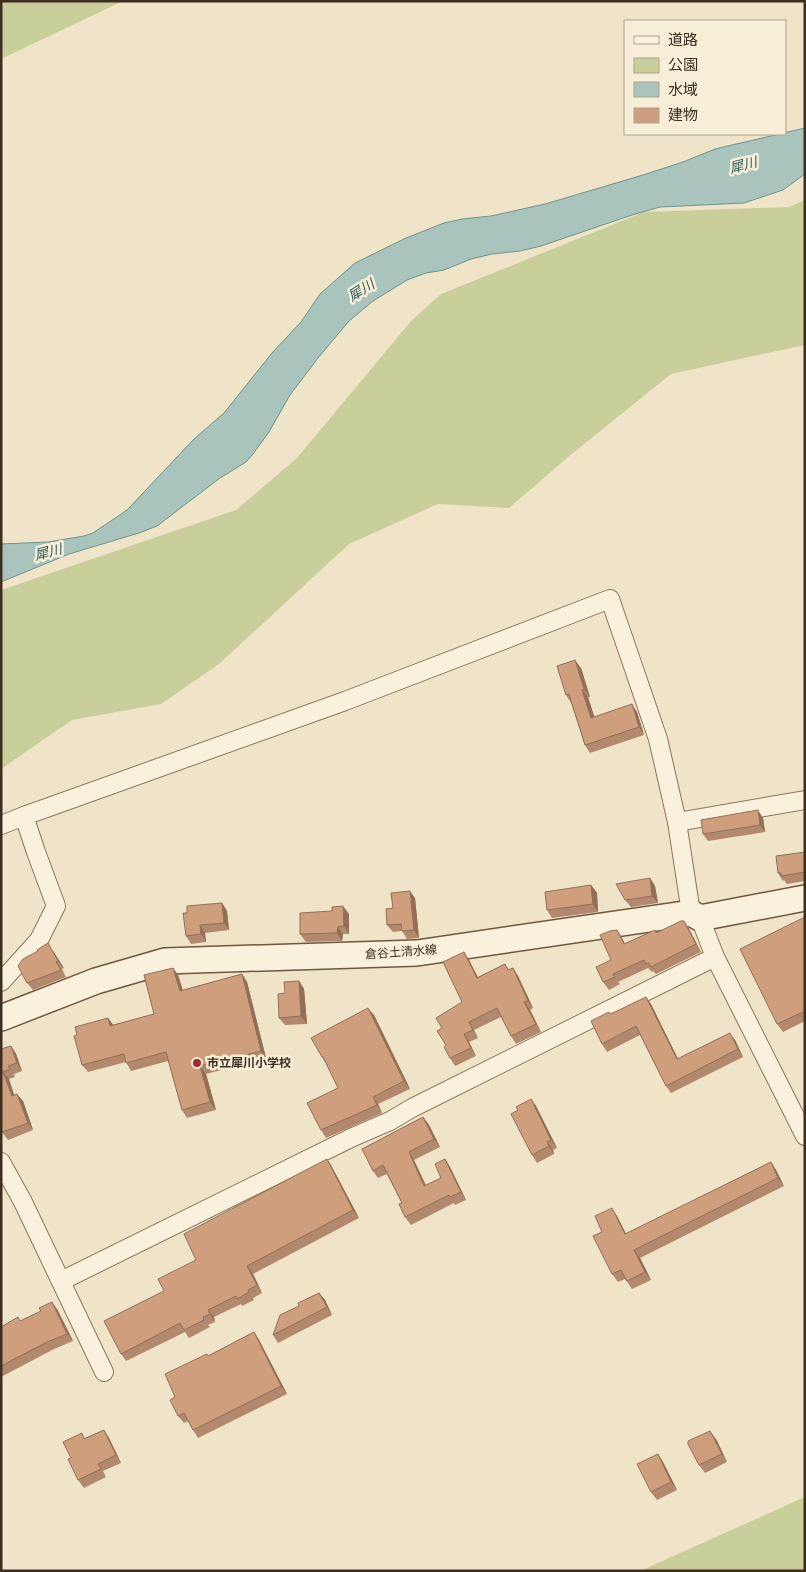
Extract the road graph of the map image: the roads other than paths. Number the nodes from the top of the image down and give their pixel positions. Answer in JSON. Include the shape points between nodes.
{"nodes":[{"id":1,"x":805,"y":800,"type":"edge"},
{"id":2,"x":24,"y":816,"type":"junction"},
{"id":3,"x":677,"y":822,"type":"junction"},
{"id":4,"x":1,"y":825,"type":"edge"},
{"id":5,"x":805,"y":898,"type":"edge"},
{"id":6,"x":696,"y":915,"type":"junction"},
{"id":7,"x":716,"y":957,"type":"junction"},
{"id":8,"x":1,"y":982,"type":"edge"},
{"id":9,"x":1,"y":1018,"type":"edge"},
{"id":10,"x":805,"y":1136,"type":"edge"},
{"id":11,"x":1,"y":1162,"type":"edge"},
{"id":12,"x":61,"y":1281,"type":"junction"},
{"id":13,"x":104,"y":1372,"type":"dead end"}],
"edges":[{"from":1,"to":3,"type":"street"},
{"from":2,"to":3,"type":"street","via":[[344,701],[610,599],[658,739]]},
{"from":2,"to":4,"type":"street"},
{"from":2,"to":8,"type":"street","via":[[56,906],[39,940]]},
{"from":3,"to":6,"type":"street"},
{"from":5,"to":6,"type":"main road","name":"倉谷土清水線"},
{"from":6,"to":7,"type":"street"},
{"from":6,"to":9,"type":"main road","name":"倉谷土清水線","via":[[418,953],[165,961],[96,981]]},
{"from":7,"to":10,"type":"street"},
{"from":7,"to":12,"type":"street"},
{"from":11,"to":12,"type":"street"},
{"from":12,"to":13,"type":"street"}]}
